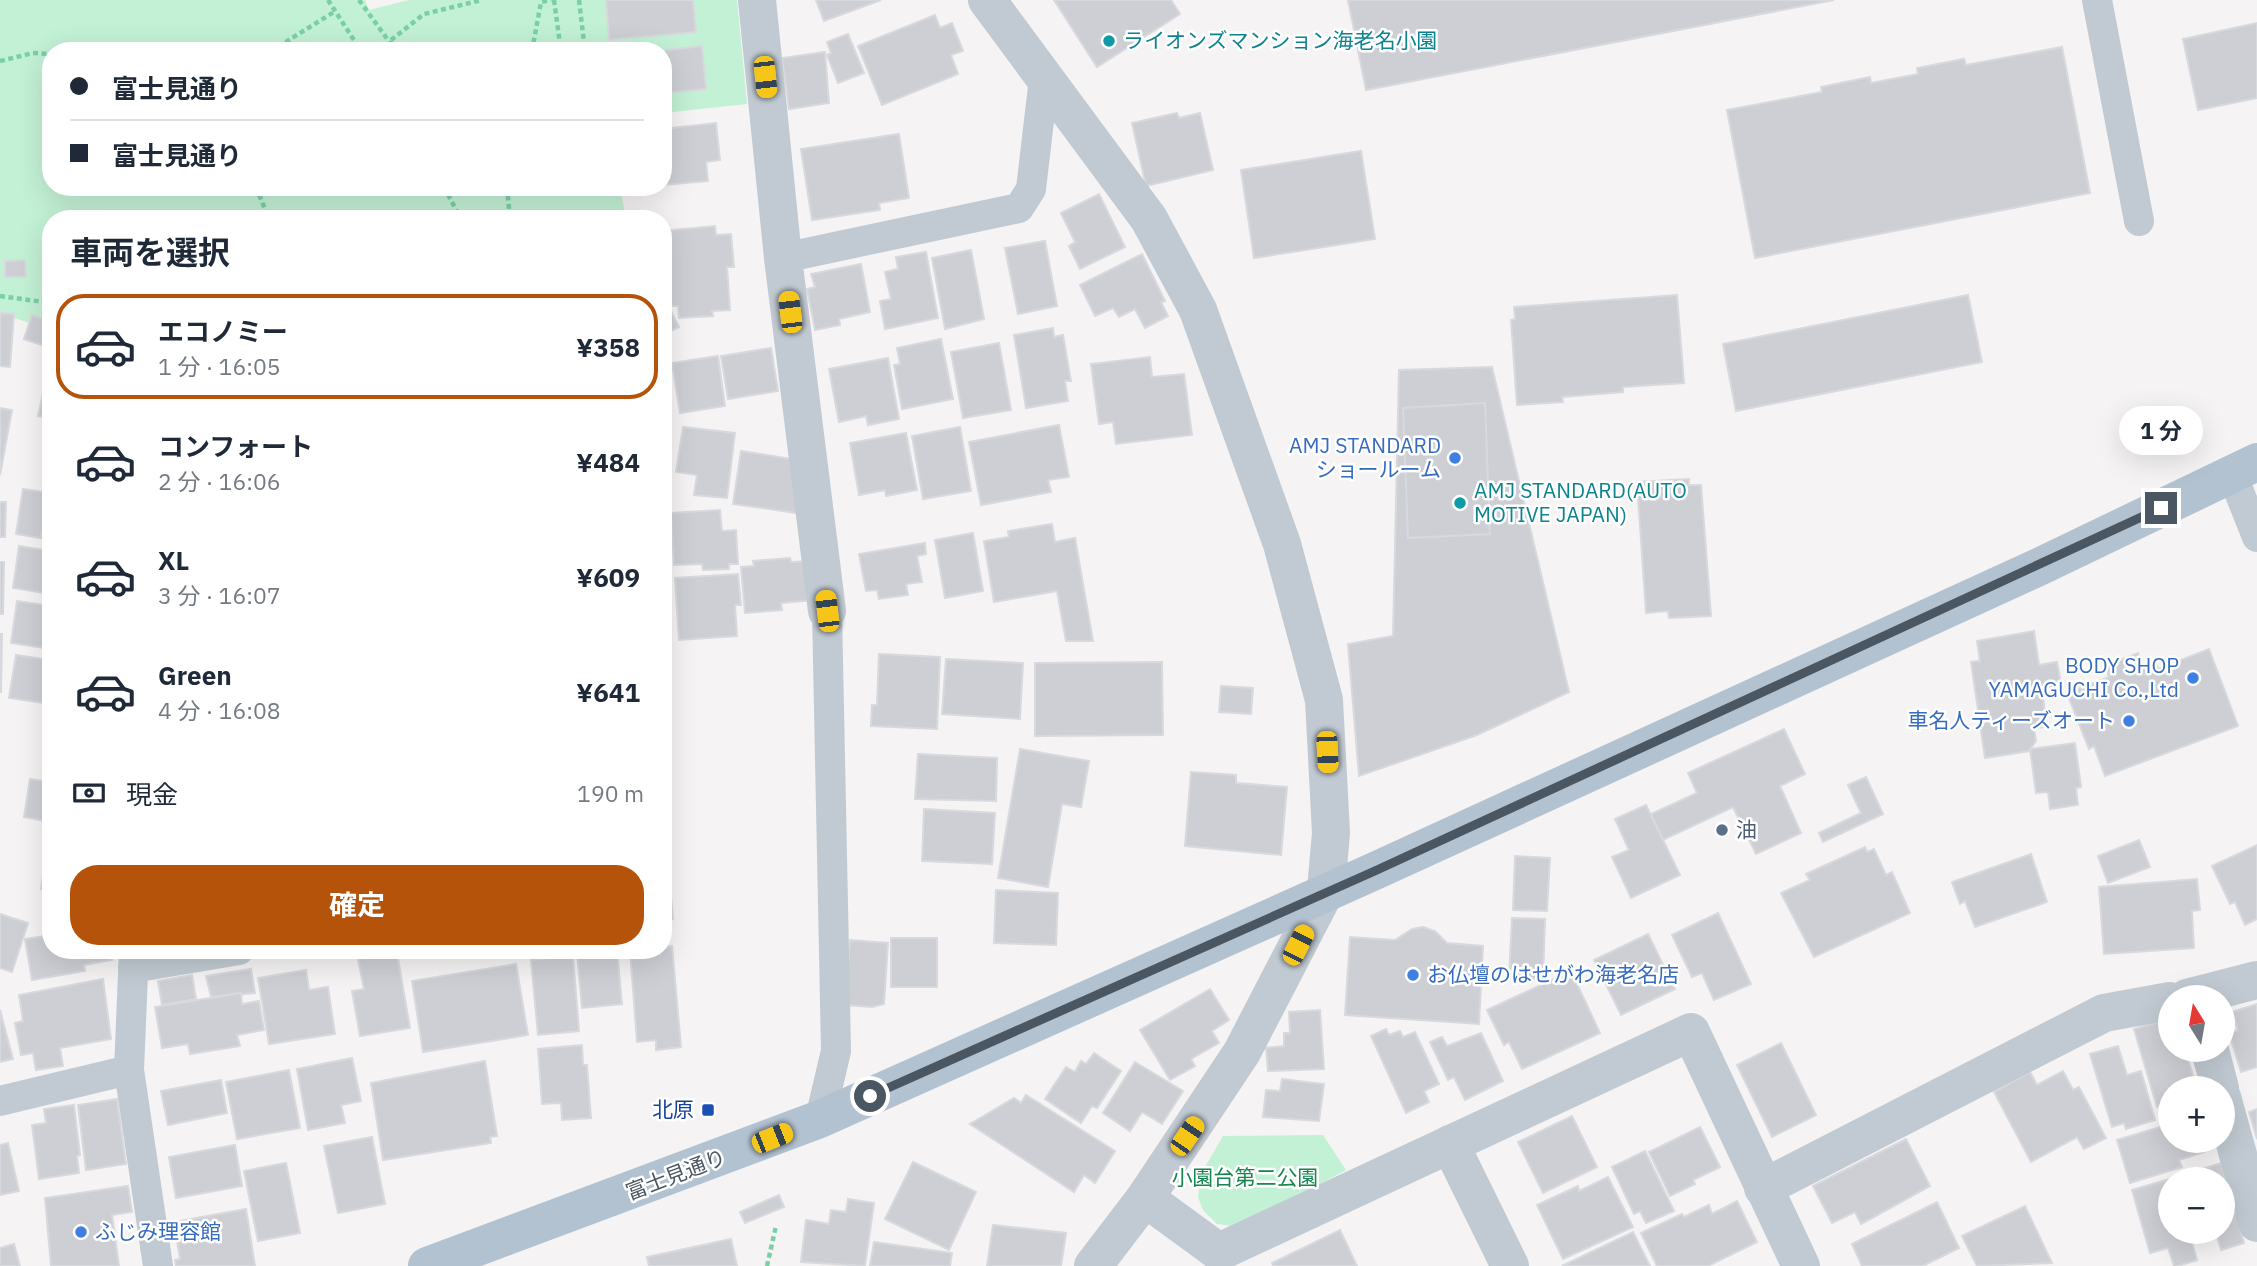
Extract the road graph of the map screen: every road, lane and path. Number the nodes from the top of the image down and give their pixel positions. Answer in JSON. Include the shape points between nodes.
{"nodes":[{"id":1,"x":328,"y":0,"type":"edge"},
{"id":2,"x":359,"y":0,"type":"edge"},
{"id":3,"x":482,"y":0,"type":"edge"},
{"id":4,"x":552,"y":0,"type":"edge"},
{"id":5,"x":579,"y":0,"type":"edge"},
{"id":6,"x":757,"y":0,"type":"edge"},
{"id":7,"x":987,"y":0,"type":"edge"},
{"id":8,"x":2097,"y":0,"type":"edge"},
{"id":9,"x":334,"y":12,"type":"junction"},
{"id":10,"x":391,"y":40,"type":"joint"},
{"id":11,"x":286,"y":42,"type":"edge"},
{"id":12,"x":355,"y":42,"type":"edge"},
{"id":13,"x":534,"y":42,"type":"edge"},
{"id":14,"x":559,"y":42,"type":"edge"},
{"id":15,"x":584,"y":42,"type":"edge"},
{"id":16,"x":42,"y":54,"type":"edge"},
{"id":17,"x":0,"y":61,"type":"edge"},
{"id":18,"x":1044,"y":78,"type":"junction"},
{"id":19,"x":2139,"y":221,"type":"dead end"},
{"id":20,"x":783,"y":258,"type":"junction"},
{"id":21,"x":0,"y":296,"type":"edge"},
{"id":22,"x":42,"y":302,"type":"edge"},
{"id":23,"x":2245,"y":468,"type":"edge"},
{"id":24,"x":2257,"y":537,"type":"edge"},
{"id":25,"x":827,"y":611,"type":"joint"},
{"id":26,"x":1326,"y":890,"type":"junction"},
{"id":27,"x":133,"y":959,"type":"edge"},
{"id":28,"x":2257,"y":981,"type":"edge"},
{"id":29,"x":2235,"y":986,"type":"edge"},
{"id":30,"x":2158,"y":1003,"type":"edge"},
{"id":31,"x":129,"y":1070,"type":"junction"},
{"id":32,"x":0,"y":1101,"type":"edge"},
{"id":33,"x":820,"y":1119,"type":"junction"},
{"id":34,"x":1450,"y":1144,"type":"junction"},
{"id":35,"x":2235,"y":1144,"type":"edge"},
{"id":36,"x":1763,"y":1188,"type":"junction"},
{"id":37,"x":1145,"y":1198,"type":"junction"},
{"id":38,"x":2257,"y":1223,"type":"edge"},
{"id":39,"x":776,"y":1226,"type":"dead end"},
{"id":40,"x":1222,"y":1259,"type":"edge"},
{"id":41,"x":158,"y":1266,"type":"edge"},
{"id":42,"x":427,"y":1266,"type":"edge"},
{"id":43,"x":767,"y":1266,"type":"edge"},
{"id":44,"x":1093,"y":1266,"type":"edge"},
{"id":45,"x":1510,"y":1266,"type":"edge"},
{"id":46,"x":1801,"y":1266,"type":"edge"}],
"edges":[{"from":1,"to":9,"type":"path"},
{"from":2,"to":10,"type":"path"},
{"from":3,"to":10,"type":"path","via":[[424,14]]},
{"from":4,"to":13,"type":"path","via":[[541,2]]},
{"from":4,"to":14,"type":"path"},
{"from":5,"to":15,"type":"path"},
{"from":6,"to":20,"type":"street"},
{"from":7,"to":18,"type":"street"},
{"from":8,"to":19,"type":"lane"},
{"from":9,"to":11,"type":"path"},
{"from":9,"to":12,"type":"path"},
{"from":16,"to":17,"type":"path"},
{"from":18,"to":20,"type":"lane","via":[[1031,189],[1019,208]]},
{"from":18,"to":26,"type":"street","via":[[1149,219],[1198,310],[1282,544],[1324,700],[1331,833]]},
{"from":20,"to":25,"type":"street"},
{"from":21,"to":22,"type":"path"},
{"from":23,"to":24,"type":"lane"},
{"from":23,"to":26,"type":"main road","name":"富士見通り","via":[[2043,565]]},
{"from":25,"to":33,"type":"lane","via":[[836,1051]]},
{"from":26,"to":33,"type":"main road","name":"富士見通り"},
{"from":26,"to":37,"type":"street","via":[[1242,1052]]},
{"from":27,"to":31,"type":"lane"},
{"from":28,"to":29,"type":"street"},
{"from":30,"to":36,"type":"street","via":[[2104,1013]]},
{"from":31,"to":32,"type":"lane"},
{"from":31,"to":41,"type":"lane"},
{"from":33,"to":42,"type":"main road","name":"富士見通り"},
{"from":34,"to":36,"type":"street","via":[[1691,1032]]},
{"from":34,"to":40,"type":"street"},
{"from":34,"to":45,"type":"street"},
{"from":35,"to":38,"type":"street"},
{"from":36,"to":46,"type":"street"},
{"from":37,"to":40,"type":"street"},
{"from":37,"to":44,"type":"street"},
{"from":39,"to":43,"type":"path"}]}
